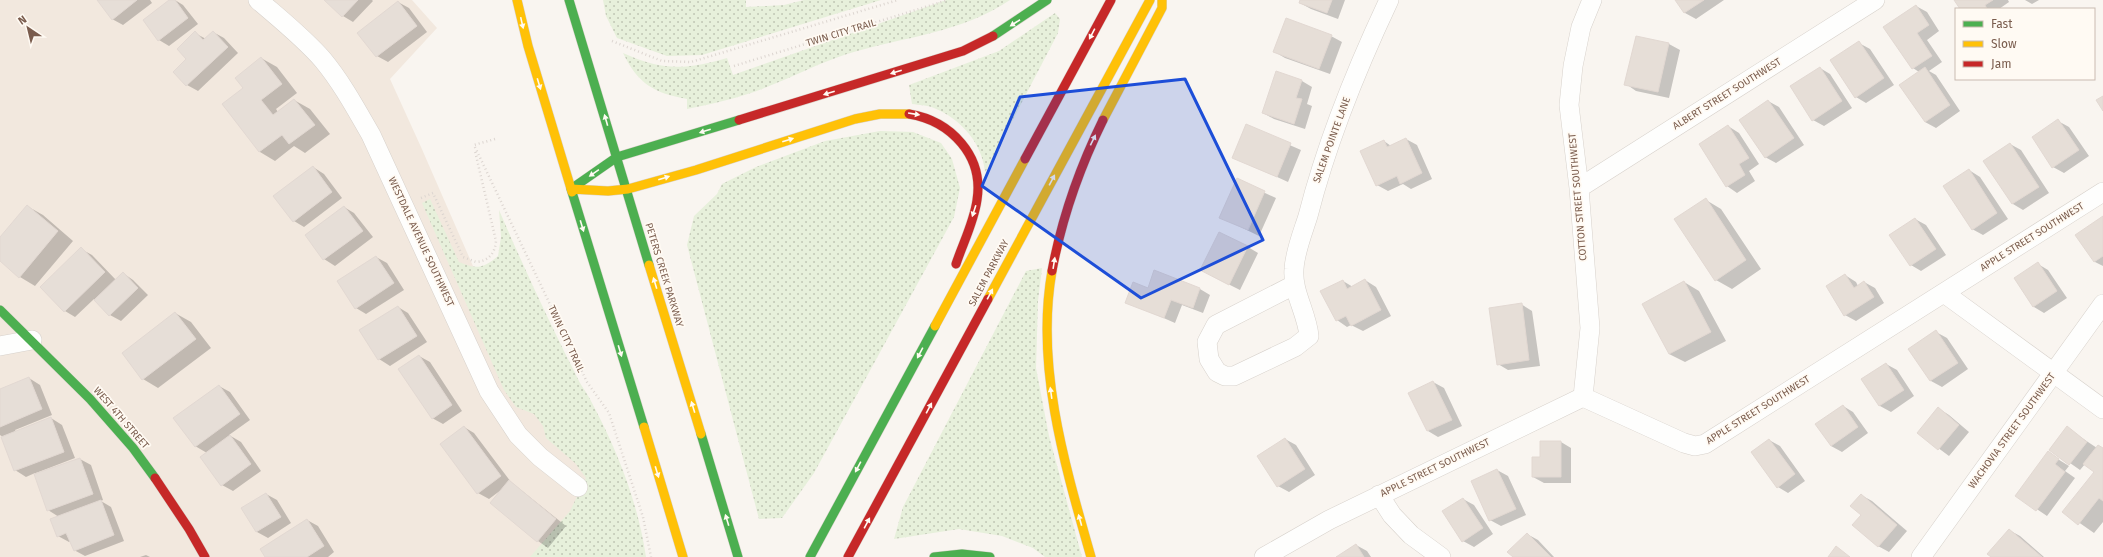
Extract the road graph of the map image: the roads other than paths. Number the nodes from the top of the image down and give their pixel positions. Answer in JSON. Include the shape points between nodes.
{"nodes":[{"id":1,"x":258,"y":0,"type":"edge"},
{"id":2,"x":517,"y":0,"type":"edge"},
{"id":3,"x":569,"y":0,"type":"edge"},
{"id":4,"x":1047,"y":0,"type":"edge"},
{"id":5,"x":1111,"y":0,"type":"edge"},
{"id":6,"x":1150,"y":0,"type":"edge"},
{"id":7,"x":1162,"y":0,"type":"edge"},
{"id":8,"x":1389,"y":0,"type":"edge"},
{"id":9,"x":1592,"y":0,"type":"edge"},
{"id":10,"x":1875,"y":0,"type":"edge"},
{"id":11,"x":617,"y":158,"type":"junction"},
{"id":12,"x":1579,"y":188,"type":"junction"},
{"id":13,"x":571,"y":189,"type":"junction"},
{"id":14,"x":626,"y":189,"type":"junction"},
{"id":15,"x":2103,"y":192,"type":"edge"},
{"id":16,"x":1294,"y":285,"type":"junction"},
{"id":17,"x":1944,"y":293,"type":"junction"},
{"id":18,"x":2103,"y":304,"type":"edge"},
{"id":19,"x":0,"y":310,"type":"edge"},
{"id":20,"x":938,"y":318,"type":"junction"},
{"id":21,"x":32,"y":340,"type":"junction"},
{"id":22,"x":0,"y":346,"type":"edge"},
{"id":23,"x":2055,"y":373,"type":"junction"},
{"id":24,"x":1583,"y":397,"type":"junction"},
{"id":25,"x":2103,"y":409,"type":"edge"},
{"id":26,"x":578,"y":487,"type":"dead end"},
{"id":27,"x":1379,"y":496,"type":"junction"},
{"id":28,"x":205,"y":557,"type":"edge"},
{"id":29,"x":683,"y":557,"type":"edge"},
{"id":30,"x":738,"y":557,"type":"edge"},
{"id":31,"x":810,"y":557,"type":"edge"},
{"id":32,"x":848,"y":557,"type":"edge"},
{"id":33,"x":934,"y":557,"type":"edge"},
{"id":34,"x":990,"y":557,"type":"edge"},
{"id":35,"x":1091,"y":557,"type":"edge"},
{"id":36,"x":1264,"y":557,"type":"edge"},
{"id":37,"x":1441,"y":557,"type":"edge"},
{"id":38,"x":1921,"y":557,"type":"edge"}],
"edges":[{"from":1,"to":26,"type":"street","name":"WESTDALE AVENUE SOUTHWEST","via":[[289,26],[322,60],[349,96],[371,135],[489,391],[518,435],[540,457]]},
{"from":2,"to":13,"type":"main road","one_way":true,"via":[[528,46]]},
{"from":11,"to":3,"type":"main road","name":"PETERS CREEK PARKWAY","one_way":true},
{"from":4,"to":11,"type":"main road","one_way":true,"via":[[1004,30],[963,51]]},
{"from":5,"to":20,"type":"main road","one_way":true},
{"from":32,"to":6,"type":"main road","name":"SALEM PARKWAY","one_way":true},
{"from":35,"to":7,"type":"main road","one_way":true,"via":[[1063,456],[1052,402],[1048,354],[1050,287],[1061,229],[1074,185],[1093,141],[1162,8]]},
{"from":8,"to":16,"type":"street","name":"SALEM POINTE LANE","via":[[1362,58],[1319,172],[1294,268]]},
{"from":9,"to":12,"type":"street","name":"COTTON STREET SOUTHWEST","via":[[1582,27],[1573,66],[1569,105]]},
{"from":10,"to":12,"type":"street","name":"ALBERT STREET SOUTHWEST"},
{"from":11,"to":13,"type":"main road","one_way":true},
{"from":11,"to":14,"type":"main road","name":"PETERS CREEK PARKWAY"},
{"from":12,"to":24,"type":"street","name":"COTTON STREET SOUTHWEST","via":[[1590,328]]},
{"from":13,"to":14,"type":"main road"},
{"from":13,"to":29,"type":"main road","one_way":true},
{"from":14,"to":20,"type":"main road","one_way":true,"via":[[869,116],[903,113],[935,120],[958,136],[966,147],[973,160],[978,191],[977,202]]},
{"from":30,"to":14,"type":"main road","name":"PETERS CREEK PARKWAY","one_way":true},
{"from":15,"to":17,"type":"street","name":"APPLE STREET SOUTHWEST"},
{"from":16,"to":16,"type":"street","name":"SALEM POINTE LANE","via":[[1216,325],[1207,342],[1209,359],[1217,372],[1225,376],[1234,376],[1295,347],[1309,336],[1308,322]]},
{"from":17,"to":23,"type":"street"},
{"from":17,"to":24,"type":"street","name":"APPLE STREET SOUTHWEST","via":[[1705,444],[1695,446],[1684,443]]},
{"from":18,"to":23,"type":"street","name":"WACHOVIA STREET SOUTHWEST"},
{"from":19,"to":21,"type":"main road","name":"WEST 4TH STREET"},
{"from":20,"to":31,"type":"main road","one_way":true},
{"from":21,"to":22,"type":"street"},
{"from":21,"to":28,"type":"main road","name":"WEST 4TH STREET","via":[[78,384],[150,468]]},
{"from":23,"to":25,"type":"street"},
{"from":23,"to":38,"type":"street","name":"WACHOVIA STREET SOUTHWEST"},
{"from":24,"to":27,"type":"street","name":"APPLE STREET SOUTHWEST"},
{"from":27,"to":36,"type":"street","name":"APPLE STREET SOUTHWEST","via":[[1299,536]]},
{"from":27,"to":37,"type":"street","via":[[1392,515],[1411,535]]},
{"from":33,"to":34,"type":"main road","via":[[949,554]]}]}
